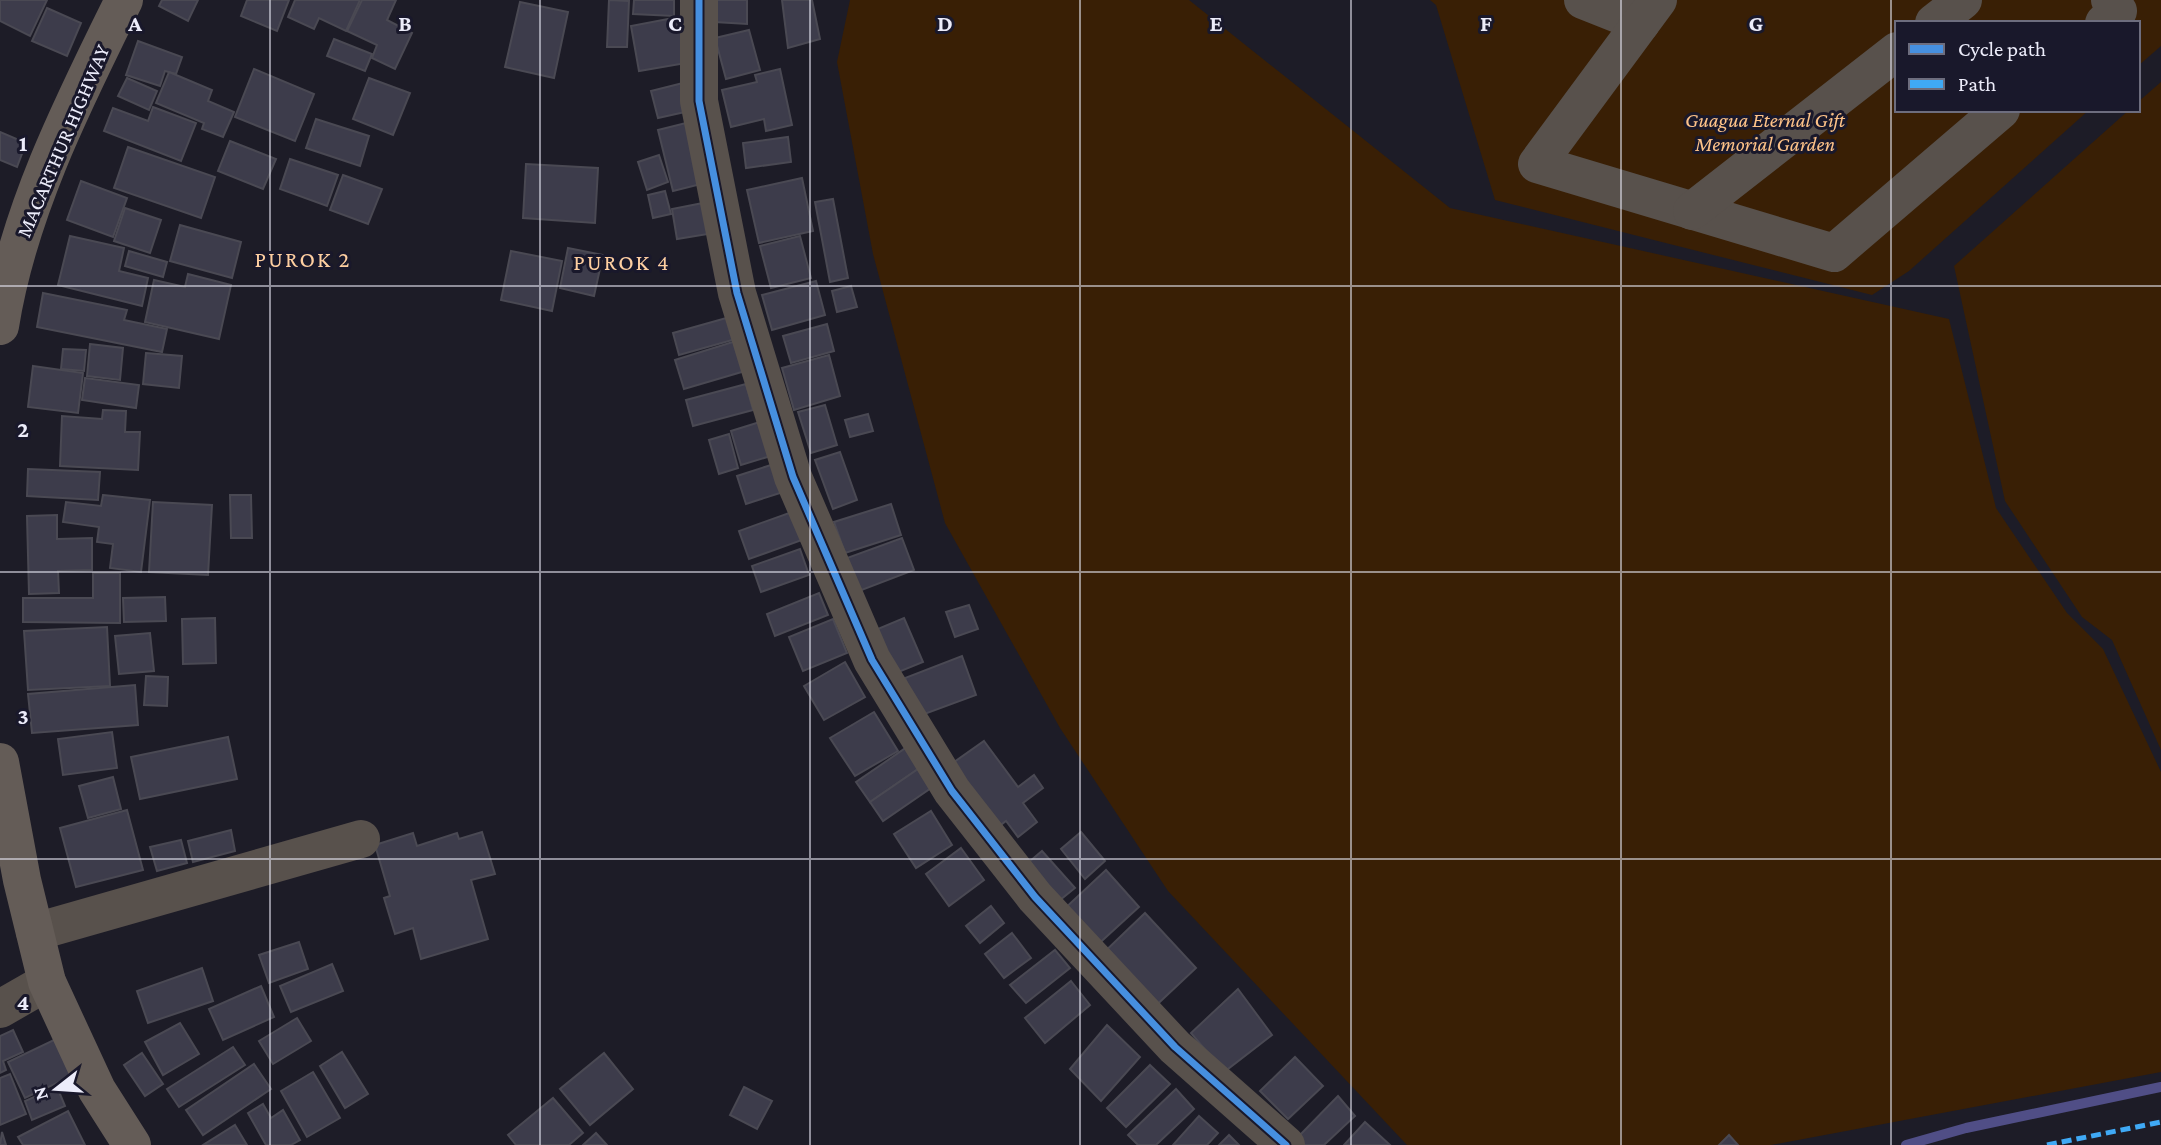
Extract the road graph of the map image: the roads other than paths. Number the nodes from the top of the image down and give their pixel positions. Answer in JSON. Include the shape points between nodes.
{"nodes":[{"id":1,"x":124,"y":0,"type":"edge"},
{"id":2,"x":699,"y":0,"type":"edge"},
{"id":3,"x":1583,"y":0,"type":"edge"},
{"id":4,"x":1963,"y":0,"type":"edge"},
{"id":5,"x":2110,"y":0,"type":"edge"},
{"id":6,"x":1650,"y":12,"type":"edge"},
{"id":7,"x":1937,"y":21,"type":"edge"},
{"id":8,"x":2106,"y":21,"type":"edge"},
{"id":9,"x":1895,"y":53,"type":"edge"},
{"id":10,"x":1999,"y":112,"type":"edge"},
{"id":11,"x":1692,"y":211,"type":"junction"},
{"id":12,"x":0,"y":326,"type":"edge"},
{"id":13,"x":0,"y":761,"type":"edge"},
{"id":14,"x":361,"y":839,"type":"dead end"},
{"id":15,"x":35,"y":932,"type":"junction"},
{"id":16,"x":47,"y":982,"type":"junction"},
{"id":17,"x":0,"y":1009,"type":"edge"},
{"id":18,"x":131,"y":1145,"type":"edge"},
{"id":19,"x":1286,"y":1145,"type":"edge"}],
"edges":[{"from":1,"to":12,"type":"main road","name":"MACARTHUR HIGHWAY","via":[[46,169],[8,278]]},
{"from":2,"to":19,"type":"street","via":[[699,101],[737,293],[793,477],[872,660],[952,791],[1035,897],[1175,1047]]},
{"from":3,"to":6,"type":"street"},
{"from":4,"to":7,"type":"street"},
{"from":5,"to":8,"type":"street","via":[[2118,11]]},
{"from":6,"to":11,"type":"street","via":[[1536,164]]},
{"from":9,"to":11,"type":"street"},
{"from":10,"to":11,"type":"street","via":[[1834,253]]},
{"from":13,"to":15,"type":"main road"},
{"from":14,"to":15,"type":"street"},
{"from":15,"to":16,"type":"main road"},
{"from":16,"to":17,"type":"street"},
{"from":16,"to":18,"type":"main road","via":[[97,1090]]}]}
